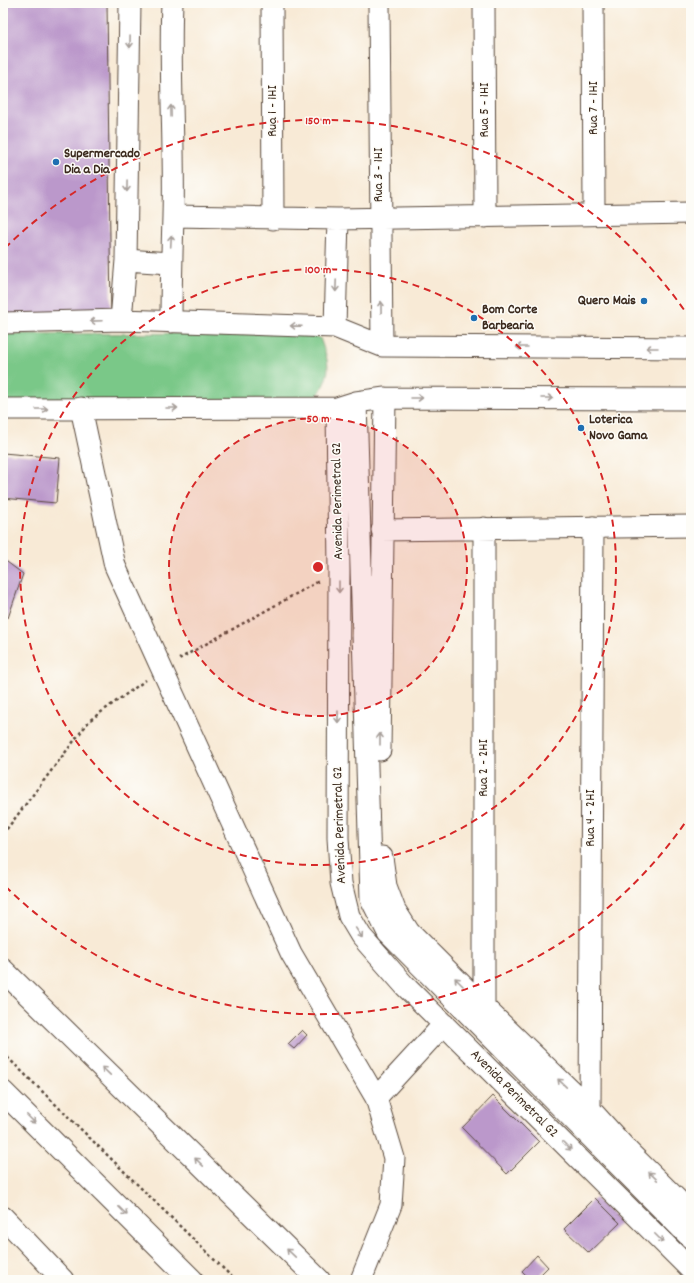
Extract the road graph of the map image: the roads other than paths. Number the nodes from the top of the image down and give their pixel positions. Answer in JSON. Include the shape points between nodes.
{"nodes":[{"id":1,"x":130,"y":3,"type":"edge"},
{"id":2,"x":172,"y":3,"type":"edge"},
{"id":3,"x":272,"y":3,"type":"edge"},
{"id":4,"x":379,"y":3,"type":"edge"},
{"id":5,"x":484,"y":3,"type":"edge"},
{"id":6,"x":594,"y":3,"type":"edge"},
{"id":7,"x":691,"y":213,"type":"edge"},
{"id":8,"x":594,"y":214,"type":"junction"},
{"id":9,"x":173,"y":216,"type":"junction"},
{"id":10,"x":380,"y":217,"type":"junction"},
{"id":11,"x":485,"y":217,"type":"junction"},
{"id":12,"x":273,"y":219,"type":"junction"},
{"id":13,"x":338,"y":219,"type":"junction"},
{"id":14,"x":126,"y":260,"type":"junction"},
{"id":15,"x":170,"y":263,"type":"junction"},
{"id":16,"x":121,"y":320,"type":"junction"},
{"id":17,"x":172,"y":322,"type":"junction"},
{"id":18,"x":3,"y":323,"type":"edge"},
{"id":19,"x":335,"y":327,"type":"junction"},
{"id":20,"x":382,"y":346,"type":"junction"},
{"id":21,"x":691,"y":348,"type":"edge"},
{"id":22,"x":385,"y":398,"type":"junction"},
{"id":23,"x":691,"y":399,"type":"edge"},
{"id":24,"x":347,"y":405,"type":"junction"},
{"id":25,"x":81,"y":408,"type":"junction"},
{"id":26,"x":3,"y":409,"type":"edge"},
{"id":27,"x":593,"y":526,"type":"junction"},
{"id":28,"x":691,"y":526,"type":"edge"},
{"id":29,"x":484,"y":528,"type":"junction"},
{"id":30,"x":382,"y":530,"type":"junction"},
{"id":31,"x":3,"y":970,"type":"edge"},
{"id":32,"x":484,"y":1008,"type":"junction"},
{"id":33,"x":444,"y":1024,"type":"junction"},
{"id":34,"x":3,"y":1092,"type":"edge"},
{"id":35,"x":376,"y":1098,"type":"junction"},
{"id":36,"x":590,"y":1109,"type":"junction"},
{"id":37,"x":625,"y":1159,"type":"junction"},
{"id":38,"x":602,"y":1181,"type":"junction"},
{"id":39,"x":662,"y":1197,"type":"junction"},
{"id":40,"x":691,"y":1213,"type":"edge"},
{"id":41,"x":3,"y":1216,"type":"edge"},
{"id":42,"x":641,"y":1220,"type":"junction"},
{"id":43,"x":691,"y":1238,"type":"edge"},
{"id":44,"x":691,"y":1270,"type":"edge"},
{"id":45,"x":63,"y":1280,"type":"edge"},
{"id":46,"x":192,"y":1280,"type":"edge"},
{"id":47,"x":319,"y":1280,"type":"edge"},
{"id":48,"x":361,"y":1280,"type":"edge"}],
"edges":[{"from":1,"to":14,"type":"street","one_way":true},
{"from":9,"to":2,"type":"street","one_way":true,"via":[[170,100]]},
{"from":3,"to":12,"type":"street","name":"Rua 1 - 1HI"},
{"from":4,"to":10,"type":"street","name":"Rua 3 - 1HI"},
{"from":5,"to":11,"type":"street","name":"Rua 5 - 1HI"},
{"from":6,"to":8,"type":"street","name":"Rua 7 - 1HI"},
{"from":7,"to":8,"type":"street"},
{"from":8,"to":11,"type":"street"},
{"from":9,"to":12,"type":"street"},
{"from":15,"to":9,"type":"street","one_way":true},
{"from":10,"to":11,"type":"street"},
{"from":10,"to":13,"type":"street"},
{"from":20,"to":10,"type":"street","name":"Rua 3 - 1HI","one_way":true},
{"from":12,"to":13,"type":"street"},
{"from":13,"to":19,"type":"street","one_way":true},
{"from":14,"to":15,"type":"street"},
{"from":14,"to":16,"type":"street"},
{"from":15,"to":17,"type":"street"},
{"from":16,"to":17,"type":"street"},
{"from":16,"to":18,"type":"street","one_way":true},
{"from":19,"to":17,"type":"street","one_way":true},
{"from":19,"to":20,"type":"street"},
{"from":21,"to":20,"type":"street","one_way":true},
{"from":22,"to":23,"type":"street","one_way":true},
{"from":22,"to":24,"type":"street"},
{"from":22,"to":30,"type":"street"},
{"from":25,"to":24,"type":"street","one_way":true},
{"from":24,"to":33,"type":"street","name":"Avenida Perimetral G2","one_way":true,"via":[[339,570],[338,838],[341,883],[349,916],[361,936],[405,986]]},
{"from":24,"to":37,"type":"street","via":[[371,898],[388,933]]},
{"from":26,"to":25,"type":"street","one_way":true},
{"from":25,"to":35,"type":"street","via":[[115,566],[291,953]]},
{"from":27,"to":28,"type":"street"},
{"from":27,"to":29,"type":"street"},
{"from":27,"to":36,"type":"street","name":"Rua 4 - 2HI"},
{"from":29,"to":30,"type":"street"},
{"from":29,"to":32,"type":"street","name":"Rua 2 - 2HI"},
{"from":32,"to":30,"type":"street","one_way":true,"via":[[409,932],[386,886],[380,814]]},
{"from":47,"to":31,"type":"highway","one_way":true},
{"from":36,"to":32,"type":"street","one_way":true},
{"from":33,"to":35,"type":"street"},
{"from":33,"to":38,"type":"street","name":"Avenida Perimetral G2","one_way":true},
{"from":34,"to":46,"type":"highway","one_way":true},
{"from":35,"to":48,"type":"street","via":[[394,1158],[391,1205]]},
{"from":36,"to":37,"type":"street"},
{"from":37,"to":38,"type":"street"},
{"from":37,"to":39,"type":"street"},
{"from":38,"to":42,"type":"street","name":"Avenida Perimetral G2"},
{"from":39,"to":40,"type":"street"},
{"from":39,"to":42,"type":"street"},
{"from":39,"to":43,"type":"street"},
{"from":41,"to":45,"type":"street"},
{"from":42,"to":44,"type":"street","name":"Avenida Perimetral G2","one_way":true}]}
